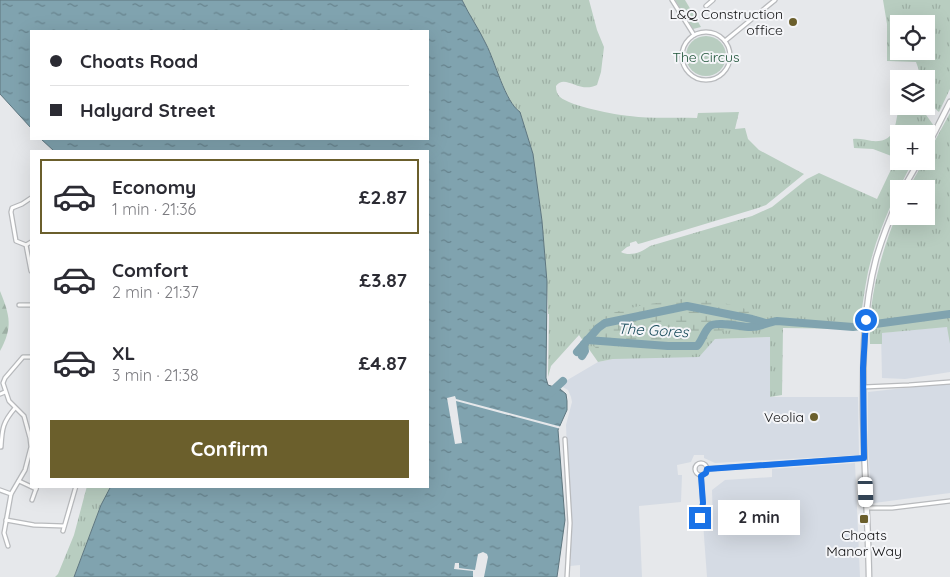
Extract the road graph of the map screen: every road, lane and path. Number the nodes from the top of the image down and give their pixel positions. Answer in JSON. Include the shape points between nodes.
{"nodes":[{"id":1,"x":672,"y":0,"type":"edge"},
{"id":2,"x":713,"y":0,"type":"edge"},
{"id":3,"x":775,"y":0,"type":"edge"},
{"id":4,"x":706,"y":6,"type":"dead end"},
{"id":5,"x":694,"y":36,"type":"junction"},
{"id":6,"x":725,"y":41,"type":"junction"},
{"id":7,"x":950,"y":102,"type":"edge"},
{"id":8,"x":935,"y":131,"type":"edge"},
{"id":9,"x":30,"y":199,"type":"edge"},
{"id":10,"x":890,"y":219,"type":"edge"},
{"id":11,"x":30,"y":242,"type":"edge"},
{"id":12,"x":26,"y":244,"type":"junction"},
{"id":13,"x":30,"y":266,"type":"edge"},
{"id":14,"x":30,"y":305,"type":"edge"},
{"id":15,"x":19,"y":306,"type":"dead end"},
{"id":16,"x":30,"y":356,"type":"edge"},
{"id":17,"x":950,"y":382,"type":"edge"},
{"id":18,"x":863,"y":387,"type":"junction"},
{"id":19,"x":5,"y":392,"type":"junction"},
{"id":20,"x":0,"y":394,"type":"edge"},
{"id":21,"x":15,"y":408,"type":"junction"},
{"id":22,"x":30,"y":420,"type":"edge"},
{"id":23,"x":27,"y":423,"type":"junction"},
{"id":24,"x":30,"y":438,"type":"edge"},
{"id":25,"x":565,"y":439,"type":"dead end"},
{"id":26,"x":0,"y":447,"type":"edge"},
{"id":27,"x":30,"y":451,"type":"edge"},
{"id":28,"x":864,"y":458,"type":"junction"},
{"id":29,"x":707,"y":469,"type":"junction"},
{"id":30,"x":701,"y":476,"type":"junction"},
{"id":31,"x":19,"y":481,"type":"junction"},
{"id":32,"x":30,"y":486,"type":"edge"},
{"id":33,"x":36,"y":488,"type":"edge"},
{"id":34,"x":75,"y":488,"type":"edge"},
{"id":35,"x":0,"y":490,"type":"edge"},
{"id":36,"x":11,"y":494,"type":"junction"},
{"id":37,"x":32,"y":500,"type":"dead end"},
{"id":38,"x":950,"y":501,"type":"edge"},
{"id":39,"x":867,"y":508,"type":"junction"},
{"id":40,"x":700,"y":518,"type":"dead end"},
{"id":41,"x":6,"y":520,"type":"junction"},
{"id":42,"x":64,"y":526,"type":"junction"},
{"id":43,"x":63,"y":531,"type":"dead end"},
{"id":44,"x":8,"y":546,"type":"dead end"},
{"id":45,"x":567,"y":577,"type":"edge"},
{"id":46,"x":870,"y":577,"type":"edge"}],
"edges":[{"from":1,"to":5,"type":"street"},
{"from":2,"to":4,"type":"street"},
{"from":3,"to":6,"type":"street"},
{"from":5,"to":6,"type":"street","via":[[707,32]]},
{"from":5,"to":6,"type":"street","via":[[684,46],[682,60],[688,72],[701,80],[717,78],[727,68],[730,54]]},
{"from":7,"to":8,"type":"street"},
{"from":9,"to":12,"type":"street","via":[[11,210],[16,242]]},
{"from":10,"to":18,"type":"street","via":[[876,259],[866,320]]},
{"from":11,"to":12,"type":"street"},
{"from":12,"to":13,"type":"street"},
{"from":14,"to":15,"type":"street"},
{"from":16,"to":19,"type":"street","via":[[23,357],[5,378]]},
{"from":17,"to":18,"type":"street"},
{"from":18,"to":28,"type":"street"},
{"from":19,"to":20,"type":"street"},
{"from":19,"to":21,"type":"street"},
{"from":21,"to":23,"type":"street"},
{"from":21,"to":26,"type":"street","via":[[2,427]]},
{"from":22,"to":23,"type":"street"},
{"from":23,"to":24,"type":"street"},
{"from":25,"to":45,"type":"street","via":[[570,523]]},
{"from":27,"to":31,"type":"street"},
{"from":28,"to":29,"type":"street"},
{"from":28,"to":39,"type":"street"},
{"from":29,"to":30,"type":"street"},
{"from":29,"to":30,"type":"street","via":[[701,463],[693,469]]},
{"from":30,"to":40,"type":"street","via":[[703,503]]},
{"from":31,"to":32,"type":"street"},
{"from":31,"to":36,"type":"street"},
{"from":33,"to":37,"type":"street"},
{"from":34,"to":42,"type":"street"},
{"from":35,"to":36,"type":"street"},
{"from":36,"to":41,"type":"street"},
{"from":38,"to":39,"type":"street"},
{"from":39,"to":46,"type":"street"},
{"from":41,"to":42,"type":"street"},
{"from":41,"to":44,"type":"street","via":[[4,533]]},
{"from":42,"to":43,"type":"street"}]}
